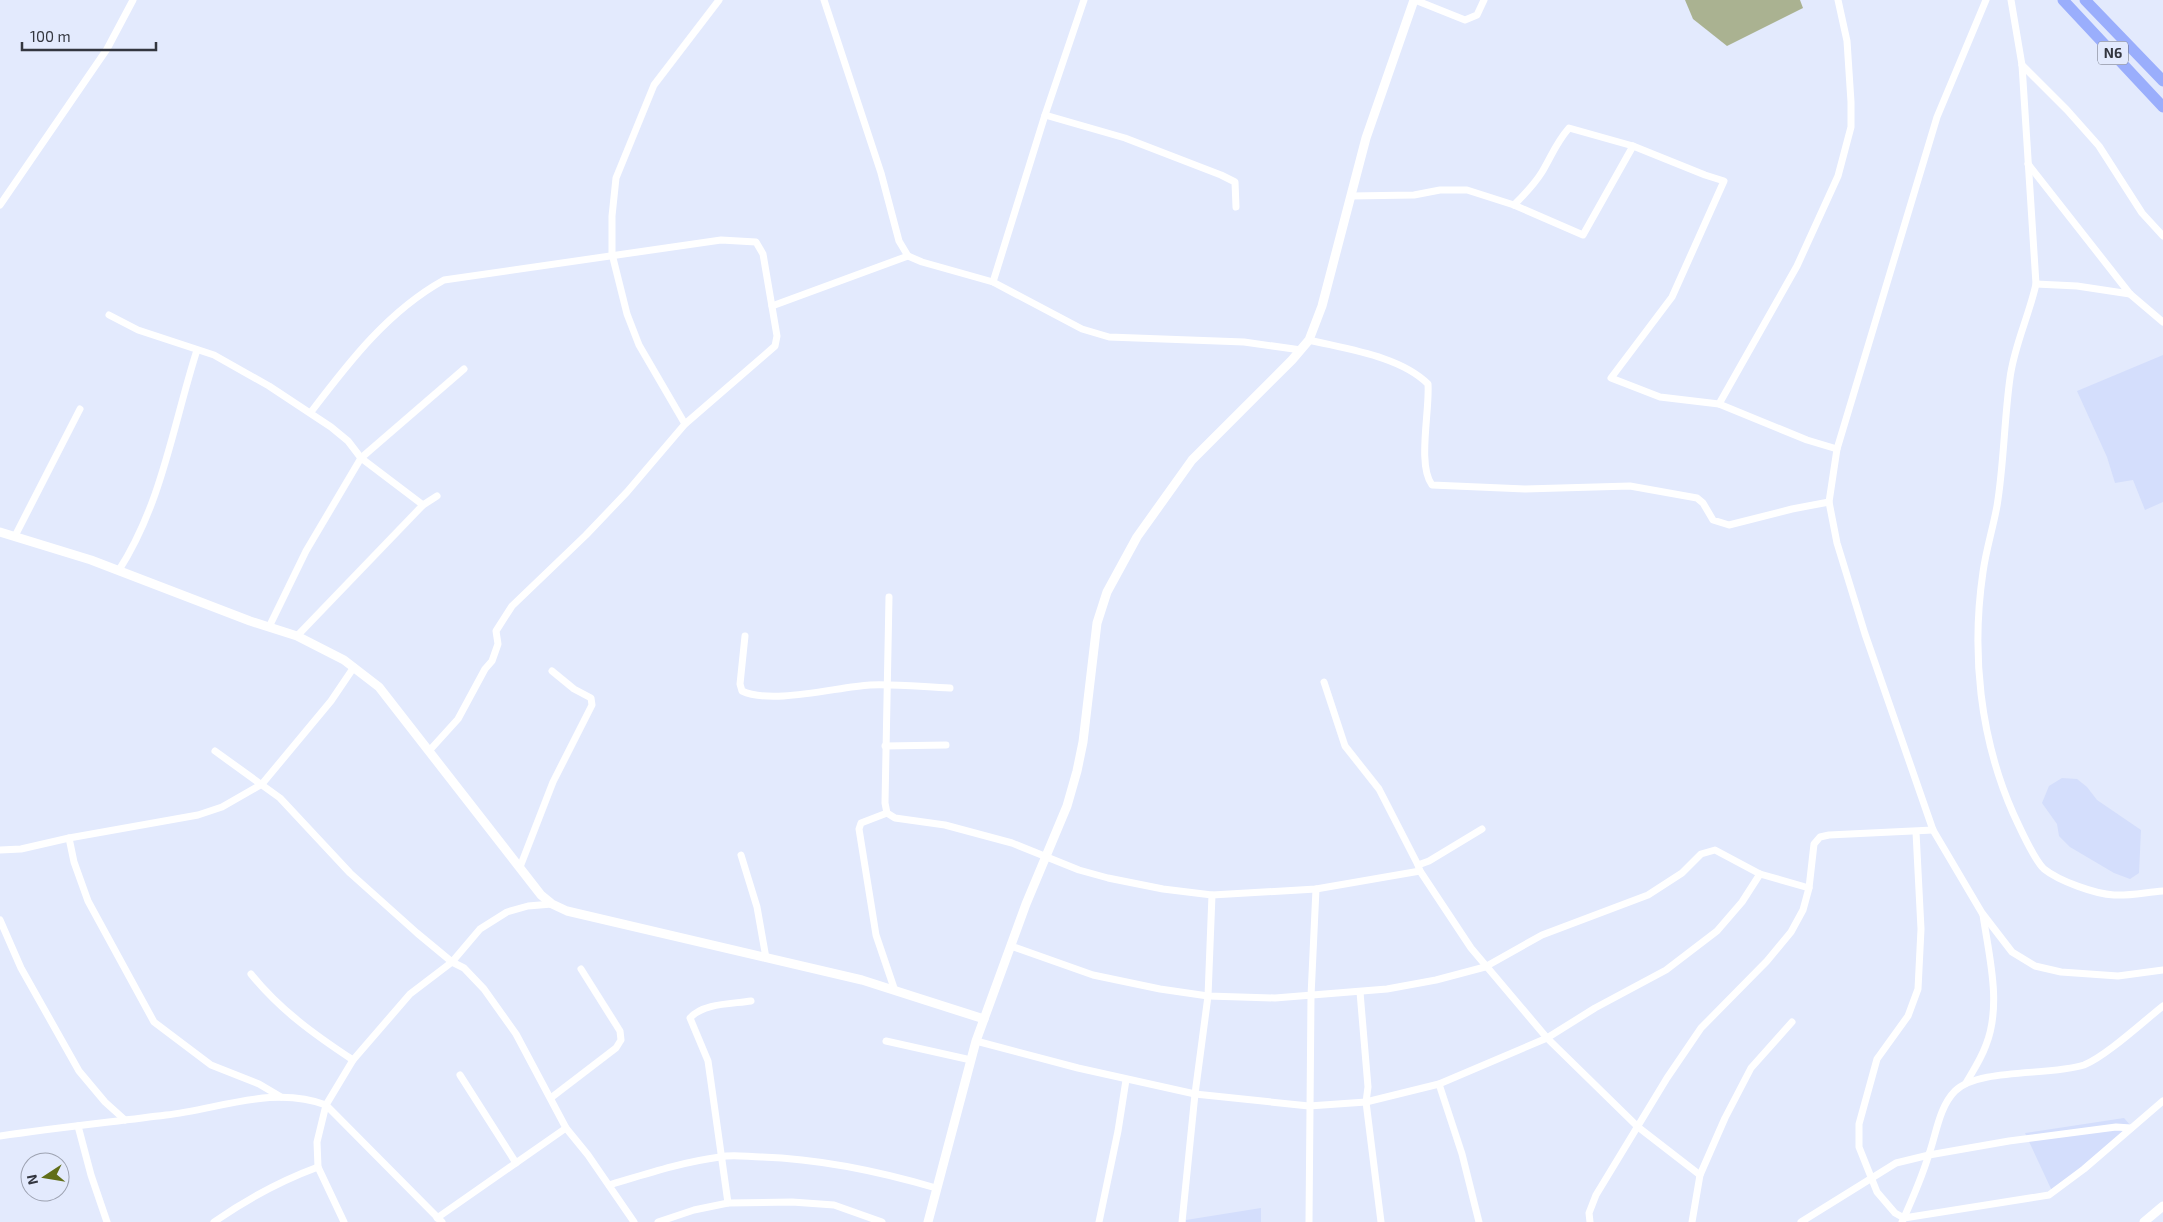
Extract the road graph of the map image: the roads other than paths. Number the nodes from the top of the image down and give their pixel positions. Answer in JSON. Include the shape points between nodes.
{"nodes":[{"id":1,"x":132,"y":0,"type":"edge"},
{"id":2,"x":719,"y":0,"type":"edge"},
{"id":3,"x":824,"y":0,"type":"edge"},
{"id":4,"x":1084,"y":0,"type":"edge"},
{"id":5,"x":1415,"y":0,"type":"edge"},
{"id":6,"x":1484,"y":0,"type":"edge"},
{"id":7,"x":1838,"y":0,"type":"edge"},
{"id":8,"x":1986,"y":0,"type":"edge"},
{"id":9,"x":2011,"y":0,"type":"edge"},
{"id":10,"x":2063,"y":0,"type":"edge"},
{"id":11,"x":2086,"y":0,"type":"edge"},
{"id":12,"x":2120,"y":35,"type":"junction"},
{"id":13,"x":2108,"y":48,"type":"junction"},
{"id":14,"x":2022,"y":65,"type":"junction"},
{"id":15,"x":2163,"y":81,"type":"edge"},
{"id":16,"x":2163,"y":107,"type":"edge"},
{"id":17,"x":1045,"y":115,"type":"junction"},
{"id":18,"x":1633,"y":146,"type":"junction"},
{"id":19,"x":2028,"y":164,"type":"junction"},
{"id":20,"x":1351,"y":196,"type":"junction"},
{"id":21,"x":0,"y":205,"type":"edge"},
{"id":22,"x":1514,"y":205,"type":"junction"},
{"id":23,"x":1236,"y":207,"type":"dead end"},
{"id":24,"x":2163,"y":236,"type":"edge"},
{"id":25,"x":612,"y":254,"type":"junction"},
{"id":26,"x":908,"y":256,"type":"junction"},
{"id":27,"x":993,"y":282,"type":"junction"},
{"id":28,"x":2036,"y":284,"type":"junction"},
{"id":29,"x":2130,"y":294,"type":"junction"},
{"id":30,"x":772,"y":306,"type":"junction"},
{"id":31,"x":110,"y":315,"type":"dead end"},
{"id":32,"x":2163,"y":322,"type":"edge"},
{"id":33,"x":1309,"y":340,"type":"junction"},
{"id":34,"x":197,"y":350,"type":"junction"},
{"id":35,"x":1301,"y":350,"type":"junction"},
{"id":36,"x":464,"y":369,"type":"dead end"},
{"id":37,"x":1719,"y":404,"type":"junction"},
{"id":38,"x":80,"y":409,"type":"dead end"},
{"id":39,"x":311,"y":412,"type":"junction"},
{"id":40,"x":684,"y":424,"type":"junction"},
{"id":41,"x":1837,"y":449,"type":"junction"},
{"id":42,"x":361,"y":458,"type":"junction"},
{"id":43,"x":437,"y":496,"type":"dead end"},
{"id":44,"x":1829,"y":502,"type":"junction"},
{"id":45,"x":423,"y":505,"type":"junction"},
{"id":46,"x":0,"y":532,"type":"edge"},
{"id":47,"x":15,"y":536,"type":"junction"},
{"id":48,"x":119,"y":570,"type":"junction"},
{"id":49,"x":889,"y":597,"type":"dead end"},
{"id":50,"x":269,"y":627,"type":"junction"},
{"id":51,"x":297,"y":636,"type":"junction"},
{"id":52,"x":745,"y":636,"type":"dead end"},
{"id":53,"x":354,"y":667,"type":"junction"},
{"id":54,"x":552,"y":671,"type":"dead end"},
{"id":55,"x":1324,"y":682,"type":"dead end"},
{"id":56,"x":886,"y":685,"type":"junction"},
{"id":57,"x":950,"y":688,"type":"dead end"},
{"id":58,"x":946,"y":745,"type":"dead end"},
{"id":59,"x":885,"y":746,"type":"junction"},
{"id":60,"x":215,"y":751,"type":"dead end"},
{"id":61,"x":429,"y":751,"type":"junction"},
{"id":62,"x":262,"y":784,"type":"junction"},
{"id":63,"x":887,"y":813,"type":"junction"},
{"id":64,"x":1482,"y":829,"type":"dead end"},
{"id":65,"x":1933,"y":830,"type":"junction"},
{"id":66,"x":1916,"y":832,"type":"junction"},
{"id":67,"x":69,"y":838,"type":"junction"},
{"id":68,"x":0,"y":850,"type":"edge"},
{"id":69,"x":741,"y":855,"type":"dead end"},
{"id":70,"x":1045,"y":856,"type":"junction"},
{"id":71,"x":520,"y":867,"type":"junction"},
{"id":72,"x":1419,"y":868,"type":"junction"},
{"id":73,"x":1760,"y":874,"type":"junction"},
{"id":74,"x":1809,"y":888,"type":"junction"},
{"id":75,"x":1316,"y":889,"type":"junction"},
{"id":76,"x":2163,"y":891,"type":"edge"},
{"id":77,"x":1212,"y":895,"type":"junction"},
{"id":78,"x":552,"y":904,"type":"junction"},
{"id":79,"x":1982,"y":913,"type":"junction"},
{"id":80,"x":0,"y":920,"type":"edge"},
{"id":81,"x":1011,"y":946,"type":"junction"},
{"id":82,"x":766,"y":958,"type":"junction"},
{"id":83,"x":452,"y":962,"type":"junction"},
{"id":84,"x":1485,"y":967,"type":"junction"},
{"id":85,"x":582,"y":969,"type":"dead end"},
{"id":86,"x":2163,"y":970,"type":"edge"},
{"id":87,"x":251,"y":974,"type":"dead end"},
{"id":88,"x":894,"y":988,"type":"junction"},
{"id":89,"x":1360,"y":992,"type":"junction"},
{"id":90,"x":1208,"y":996,"type":"junction"},
{"id":91,"x":1311,"y":996,"type":"junction"},
{"id":92,"x":751,"y":1001,"type":"dead end"},
{"id":93,"x":2163,"y":1006,"type":"edge"},
{"id":94,"x":984,"y":1019,"type":"junction"},
{"id":95,"x":1792,"y":1022,"type":"dead end"},
{"id":96,"x":1547,"y":1038,"type":"junction"},
{"id":97,"x":886,"y":1041,"type":"dead end"},
{"id":98,"x":976,"y":1041,"type":"junction"},
{"id":99,"x":353,"y":1060,"type":"junction"},
{"id":100,"x":971,"y":1060,"type":"junction"},
{"id":101,"x":460,"y":1075,"type":"dead end"},
{"id":102,"x":1126,"y":1080,"type":"junction"},
{"id":103,"x":1966,"y":1083,"type":"junction"},
{"id":104,"x":1439,"y":1084,"type":"junction"},
{"id":105,"x":1195,"y":1094,"type":"junction"},
{"id":106,"x":281,"y":1096,"type":"junction"},
{"id":107,"x":552,"y":1097,"type":"junction"},
{"id":108,"x":2163,"y":1101,"type":"edge"},
{"id":109,"x":1366,"y":1102,"type":"junction"},
{"id":110,"x":326,"y":1105,"type":"junction"},
{"id":111,"x":1309,"y":1106,"type":"junction"},
{"id":112,"x":125,"y":1120,"type":"junction"},
{"id":113,"x":78,"y":1126,"type":"junction"},
{"id":114,"x":1638,"y":1127,"type":"junction"},
{"id":115,"x":566,"y":1128,"type":"junction"},
{"id":116,"x":2131,"y":1128,"type":"junction"},
{"id":117,"x":0,"y":1136,"type":"edge"},
{"id":118,"x":1929,"y":1154,"type":"junction"},
{"id":119,"x":722,"y":1156,"type":"junction"},
{"id":120,"x":516,"y":1163,"type":"junction"},
{"id":121,"x":318,"y":1167,"type":"junction"},
{"id":122,"x":1700,"y":1175,"type":"junction"},
{"id":123,"x":1872,"y":1177,"type":"junction"},
{"id":124,"x":610,"y":1185,"type":"junction"},
{"id":125,"x":936,"y":1188,"type":"junction"},
{"id":126,"x":728,"y":1203,"type":"junction"},
{"id":127,"x":2163,"y":1206,"type":"edge"},
{"id":128,"x":440,"y":1220,"type":"edge"},
{"id":129,"x":1903,"y":1220,"type":"edge"},
{"id":130,"x":107,"y":1222,"type":"edge"},
{"id":131,"x":214,"y":1222,"type":"edge"},
{"id":132,"x":344,"y":1222,"type":"edge"},
{"id":133,"x":634,"y":1222,"type":"edge"},
{"id":134,"x":658,"y":1222,"type":"edge"},
{"id":135,"x":882,"y":1222,"type":"edge"},
{"id":136,"x":928,"y":1222,"type":"edge"},
{"id":137,"x":1099,"y":1222,"type":"edge"},
{"id":138,"x":1182,"y":1222,"type":"edge"},
{"id":139,"x":1309,"y":1222,"type":"edge"},
{"id":140,"x":1382,"y":1222,"type":"edge"},
{"id":141,"x":1479,"y":1222,"type":"edge"},
{"id":142,"x":1590,"y":1222,"type":"edge"},
{"id":143,"x":1692,"y":1222,"type":"edge"},
{"id":144,"x":1801,"y":1222,"type":"edge"},
{"id":145,"x":2144,"y":1222,"type":"edge"}],
"edges":[{"from":1,"to":21,"type":"street","via":[[107,49]]},
{"from":2,"to":25,"type":"street","via":[[654,85],[644,105],[616,178]]},
{"from":3,"to":26,"type":"street","via":[[881,172],[899,241]]},
{"from":4,"to":17,"type":"street"},
{"from":5,"to":6,"type":"street","via":[[1465,20],[1477,15]]},
{"from":5,"to":20,"type":"street","via":[[1366,138]]},
{"from":7,"to":37,"type":"street","via":[[1847,41],[1852,102],[1851,127],[1838,176],[1798,266]]},
{"from":8,"to":41,"type":"street","via":[[1937,118]]},
{"from":9,"to":14,"type":"street"},
{"from":10,"to":13,"type":"highway","number":"N6"},
{"from":11,"to":12,"type":"highway","number":"N6"},
{"from":12,"to":13,"type":"highway"},
{"from":12,"to":15,"type":"highway","number":"N6"},
{"from":13,"to":16,"type":"highway","number":"N6"},
{"from":14,"to":19,"type":"street"},
{"from":14,"to":24,"type":"street","via":[[2099,146],[2142,213]]},
{"from":17,"to":23,"type":"street","via":[[1125,138],[1221,175],[1235,182]]},
{"from":17,"to":27,"type":"street"},
{"from":18,"to":22,"type":"street","via":[[1569,128],[1557,141],[1543,171]]},
{"from":18,"to":22,"type":"street","via":[[1583,235]]},
{"from":18,"to":37,"type":"street","via":[[1724,181],[1672,296],[1611,378],[1660,397]]},
{"from":19,"to":28,"type":"street"},
{"from":19,"to":29,"type":"street"},
{"from":20,"to":22,"type":"street","via":[[1467,190]]},
{"from":20,"to":33,"type":"street","via":[[1322,306]]},
{"from":25,"to":30,"type":"street","via":[[721,240],[756,242],[763,254]]},
{"from":25,"to":39,"type":"street","via":[[444,280],[419,294],[375,333]]},
{"from":25,"to":40,"type":"street","via":[[627,314],[639,345]]},
{"from":26,"to":27,"type":"street"},
{"from":26,"to":30,"type":"street"},
{"from":27,"to":35,"type":"street","via":[[1082,329],[1109,337],[1244,342]]},
{"from":28,"to":29,"type":"street"},
{"from":28,"to":76,"type":"street","via":[[2030,312],[2017,343],[2010,378],[1997,506],[1983,572],[1978,620],[1980,692],[1993,756],[2015,817],[2043,868],[2071,883],[2114,895]]},
{"from":29,"to":32,"type":"street"},
{"from":30,"to":40,"type":"street","via":[[778,336],[776,346]]},
{"from":31,"to":34,"type":"street","via":[[138,330]]},
{"from":33,"to":35,"type":"street"},
{"from":33,"to":44,"type":"street","via":[[1372,355],[1419,375],[1428,384],[1426,464],[1432,485],[1524,489],[1608,486],[1658,490],[1697,498],[1713,520],[1729,525]]},
{"from":34,"to":39,"type":"street","via":[[230,363]]},
{"from":34,"to":48,"type":"street","via":[[160,485],[132,550]]},
{"from":35,"to":70,"type":"street","via":[[1192,460],[1153,512],[1107,592],[1097,623],[1077,771],[1067,806]]},
{"from":36,"to":42,"type":"street"},
{"from":37,"to":41,"type":"street"},
{"from":38,"to":47,"type":"street"},
{"from":39,"to":42,"type":"street","via":[[348,441]]},
{"from":40,"to":61,"type":"street","via":[[627,492],[512,606],[496,631],[498,644],[492,661],[458,719]]},
{"from":41,"to":44,"type":"street"},
{"from":42,"to":45,"type":"street"},
{"from":42,"to":50,"type":"street","via":[[306,550]]},
{"from":43,"to":45,"type":"street"},
{"from":44,"to":65,"type":"street","via":[[1836,543]]},
{"from":45,"to":51,"type":"street"},
{"from":46,"to":47,"type":"street"},
{"from":47,"to":48,"type":"street"},
{"from":48,"to":50,"type":"street"},
{"from":49,"to":56,"type":"street"},
{"from":50,"to":51,"type":"street"},
{"from":51,"to":53,"type":"street"},
{"from":52,"to":56,"type":"street","via":[[740,684],[742,692],[750,696],[802,695]]},
{"from":53,"to":61,"type":"street","via":[[379,687]]},
{"from":53,"to":62,"type":"street","via":[[331,701]]},
{"from":54,"to":71,"type":"street","via":[[590,698],[592,705],[553,782]]},
{"from":55,"to":72,"type":"street","via":[[1345,746],[1379,789]]},
{"from":56,"to":57,"type":"street"},
{"from":56,"to":59,"type":"street"},
{"from":58,"to":59,"type":"street"},
{"from":59,"to":63,"type":"street"},
{"from":60,"to":62,"type":"street"},
{"from":61,"to":71,"type":"street"},
{"from":62,"to":67,"type":"street","via":[[222,807],[198,814]]},
{"from":62,"to":83,"type":"street","via":[[280,798],[357,878]]},
{"from":63,"to":70,"type":"street","via":[[895,818],[966,830]]},
{"from":63,"to":88,"type":"street","via":[[868,818],[861,823],[860,830],[876,935]]},
{"from":64,"to":72,"type":"street"},
{"from":65,"to":66,"type":"street"},
{"from":65,"to":79,"type":"street"},
{"from":66,"to":74,"type":"street","via":[[1820,837],[1814,844]]},
{"from":66,"to":123,"type":"street","via":[[1920,929],[1918,989],[1908,1016],[1877,1059],[1859,1124],[1859,1147]]},
{"from":67,"to":68,"type":"street","via":[[21,849]]},
{"from":67,"to":106,"type":"street","via":[[88,901],[154,1022],[211,1065]]},
{"from":69,"to":82,"type":"street","via":[[757,907]]},
{"from":70,"to":77,"type":"street","via":[[1108,878]]},
{"from":70,"to":81,"type":"street"},
{"from":71,"to":78,"type":"street"},
{"from":72,"to":75,"type":"street"},
{"from":72,"to":84,"type":"street"},
{"from":73,"to":74,"type":"street"},
{"from":73,"to":84,"type":"street","via":[[1715,850],[1708,850],[1682,873],[1648,894],[1542,935]]},
{"from":73,"to":96,"type":"street","via":[[1742,902],[1710,936],[1666,970]]},
{"from":74,"to":114,"type":"street","via":[[1803,910],[1791,932],[1701,1028]]},
{"from":75,"to":77,"type":"street"},
{"from":75,"to":91,"type":"street"},
{"from":77,"to":90,"type":"street"},
{"from":78,"to":82,"type":"street","via":[[567,911]]},
{"from":78,"to":83,"type":"street","via":[[507,912],[480,929]]},
{"from":79,"to":86,"type":"street","via":[[2012,952],[2035,966],[2060,972],[2118,976]]},
{"from":79,"to":103,"type":"street","via":[[1993,996],[1991,1024],[1987,1044]]},
{"from":80,"to":112,"type":"street","via":[[21,968],[79,1071]]},
{"from":81,"to":90,"type":"street","via":[[1093,975]]},
{"from":81,"to":94,"type":"street"},
{"from":82,"to":88,"type":"street"},
{"from":83,"to":99,"type":"street","via":[[410,994]]},
{"from":83,"to":107,"type":"street","via":[[464,968],[484,989],[516,1034]]},
{"from":84,"to":89,"type":"street","via":[[1436,980]]},
{"from":84,"to":96,"type":"street"},
{"from":85,"to":107,"type":"street","via":[[620,1031],[621,1040],[616,1048]]},
{"from":87,"to":99,"type":"street","via":[[278,1006],[307,1030]]},
{"from":88,"to":94,"type":"street"},
{"from":89,"to":91,"type":"street"},
{"from":89,"to":109,"type":"street","via":[[1368,1087]]},
{"from":90,"to":91,"type":"street"},
{"from":90,"to":105,"type":"street"},
{"from":91,"to":111,"type":"street"},
{"from":92,"to":119,"type":"street","via":[[696,1011],[690,1018],[708,1061]]},
{"from":93,"to":103,"type":"street","via":[[2086,1064]]},
{"from":94,"to":98,"type":"street"},
{"from":95,"to":122,"type":"street","via":[[1751,1068]]},
{"from":96,"to":104,"type":"street"},
{"from":96,"to":114,"type":"street"},
{"from":97,"to":100,"type":"street"},
{"from":98,"to":100,"type":"street"},
{"from":98,"to":102,"type":"street"},
{"from":99,"to":110,"type":"street"},
{"from":100,"to":125,"type":"street"},
{"from":101,"to":120,"type":"street"},
{"from":102,"to":105,"type":"street"},
{"from":102,"to":137,"type":"street"},
{"from":103,"to":118,"type":"street","via":[[1954,1092],[1946,1106]]},
{"from":104,"to":109,"type":"street"},
{"from":104,"to":141,"type":"street","via":[[1462,1154]]},
{"from":105,"to":111,"type":"street"},
{"from":105,"to":138,"type":"street"},
{"from":106,"to":110,"type":"street","via":[[301,1097]]},
{"from":106,"to":112,"type":"street"},
{"from":107,"to":115,"type":"street"},
{"from":108,"to":116,"type":"street"},
{"from":109,"to":111,"type":"street"},
{"from":109,"to":140,"type":"street"},
{"from":110,"to":121,"type":"street","via":[[317,1142]]},
{"from":110,"to":128,"type":"street"},
{"from":111,"to":139,"type":"street"},
{"from":112,"to":113,"type":"street"},
{"from":113,"to":117,"type":"street"},
{"from":113,"to":130,"type":"street"},
{"from":114,"to":122,"type":"street"},
{"from":114,"to":142,"type":"street","via":[[1596,1194],[1589,1213]]},
{"from":115,"to":120,"type":"street"},
{"from":115,"to":124,"type":"street"},
{"from":116,"to":118,"type":"street","via":[[2081,1131]]},
{"from":116,"to":129,"type":"street","via":[[2049,1195]]},
{"from":118,"to":123,"type":"street","via":[[1896,1163]]},
{"from":118,"to":129,"type":"street"},
{"from":119,"to":124,"type":"street","via":[[669,1167]]},
{"from":119,"to":125,"type":"street","via":[[845,1164]]},
{"from":119,"to":126,"type":"street"},
{"from":120,"to":128,"type":"street"},
{"from":121,"to":131,"type":"street","via":[[276,1184]]},
{"from":121,"to":132,"type":"street"},
{"from":122,"to":143,"type":"street"},
{"from":123,"to":129,"type":"street","via":[[1883,1201]]},
{"from":123,"to":144,"type":"street"},
{"from":124,"to":133,"type":"street"},
{"from":125,"to":136,"type":"street"},
{"from":126,"to":134,"type":"street"},
{"from":126,"to":135,"type":"street","via":[[834,1205]]},
{"from":127,"to":145,"type":"street"}]}
